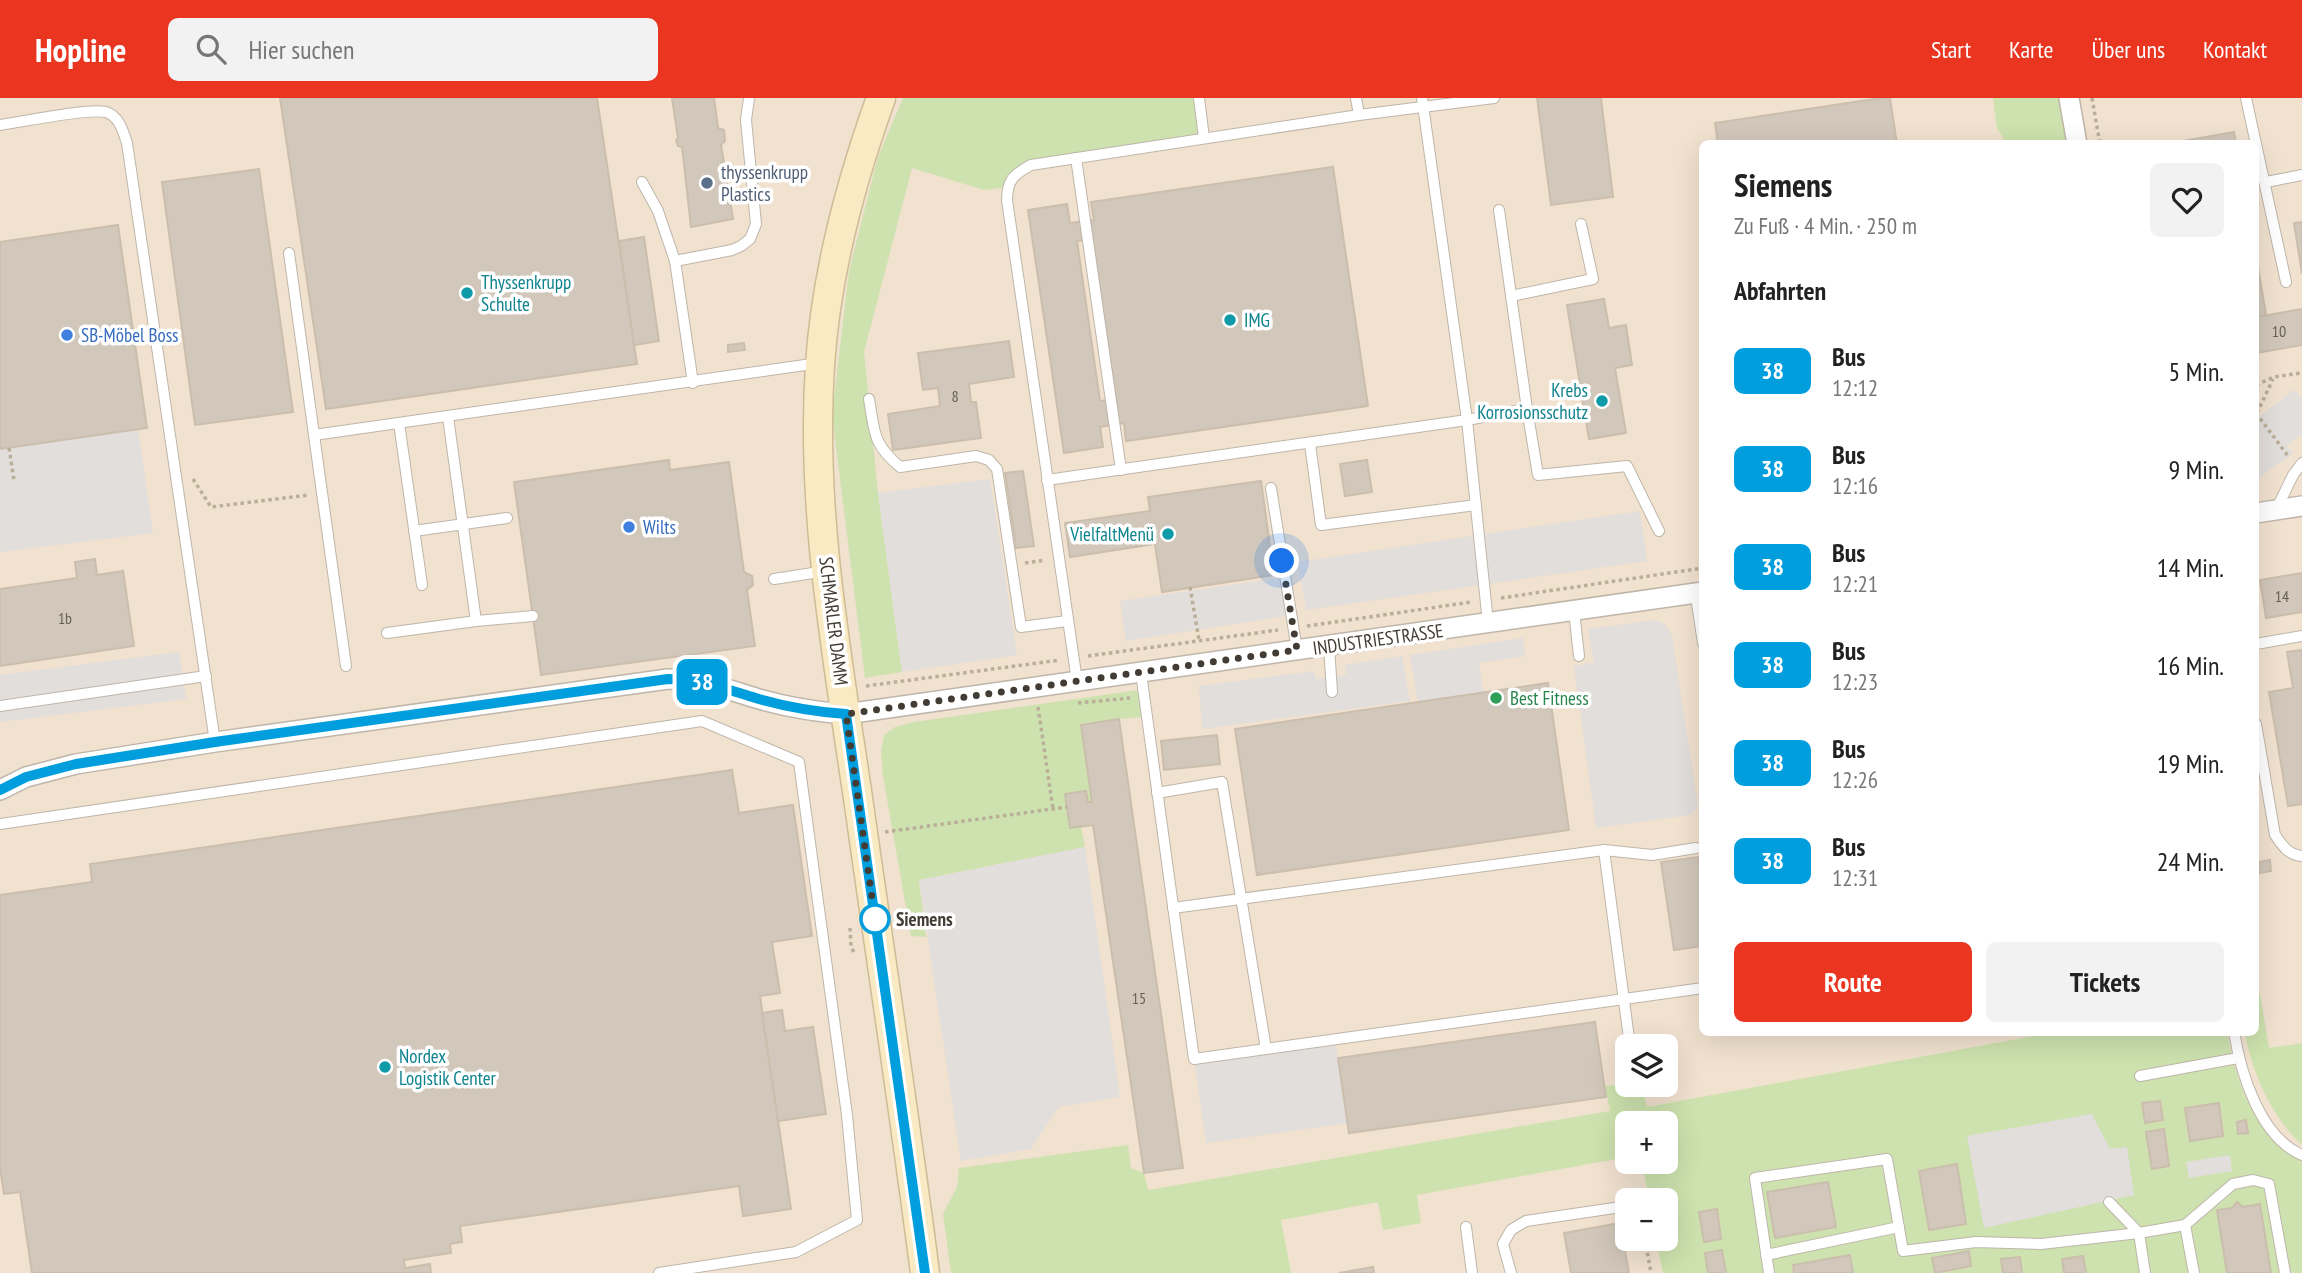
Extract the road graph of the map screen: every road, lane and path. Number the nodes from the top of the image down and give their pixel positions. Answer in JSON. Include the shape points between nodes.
{"nodes":[{"id":1,"x":749,"y":98,"type":"edge"},
{"id":2,"x":881,"y":98,"type":"edge"},
{"id":3,"x":1199,"y":98,"type":"edge"},
{"id":4,"x":1356,"y":98,"type":"edge"},
{"id":5,"x":1494,"y":98,"type":"edge"},
{"id":6,"x":2069,"y":98,"type":"edge"},
{"id":7,"x":2092,"y":98,"type":"edge"},
{"id":8,"x":2246,"y":98,"type":"edge"},
{"id":9,"x":1423,"y":103,"type":"edge"},
{"id":10,"x":1359,"y":115,"type":"junction"},
{"id":11,"x":0,"y":125,"type":"edge"},
{"id":12,"x":1204,"y":138,"type":"junction"},
{"id":13,"x":2076,"y":140,"type":"edge"},
{"id":14,"x":2099,"y":140,"type":"edge"},
{"id":15,"x":2256,"y":140,"type":"edge"},
{"id":16,"x":2259,"y":153,"type":"edge"},
{"id":17,"x":1076,"y":158,"type":"junction"},
{"id":18,"x":2302,"y":175,"type":"edge"},
{"id":19,"x":642,"y":182,"type":"dead end"},
{"id":20,"x":2266,"y":182,"type":"junction"},
{"id":21,"x":1499,"y":210,"type":"dead end"},
{"id":22,"x":1581,"y":224,"type":"dead end"},
{"id":23,"x":289,"y":253,"type":"dead end"},
{"id":24,"x":675,"y":261,"type":"junction"},
{"id":25,"x":2286,"y":282,"type":"dead end"},
{"id":26,"x":1511,"y":296,"type":"junction"},
{"id":27,"x":820,"y":363,"type":"junction"},
{"id":28,"x":2302,"y":373,"type":"edge"},
{"id":29,"x":2274,"y":377,"type":"junction"},
{"id":30,"x":692,"y":383,"type":"junction"},
{"id":31,"x":2259,"y":384,"type":"edge"},
{"id":32,"x":869,"y":399,"type":"dead end"},
{"id":33,"x":2259,"y":407,"type":"edge"},
{"id":34,"x":1527,"y":409,"type":"junction"},
{"id":35,"x":448,"y":417,"type":"junction"},
{"id":36,"x":2259,"y":417,"type":"edge"},
{"id":37,"x":1467,"y":420,"type":"junction"},
{"id":38,"x":399,"y":423,"type":"junction"},
{"id":39,"x":314,"y":435,"type":"junction"},
{"id":40,"x":1310,"y":444,"type":"junction"},
{"id":41,"x":9,"y":447,"type":"dead end"},
{"id":42,"x":2300,"y":466,"type":"edge"},
{"id":43,"x":1121,"y":470,"type":"junction"},
{"id":44,"x":191,"y":476,"type":"dead end"},
{"id":45,"x":14,"y":480,"type":"dead end"},
{"id":46,"x":1048,"y":480,"type":"junction"},
{"id":47,"x":1271,"y":488,"type":"dead end"},
{"id":48,"x":323,"y":494,"type":"junction"},
{"id":49,"x":1476,"y":505,"type":"junction"},
{"id":50,"x":2302,"y":506,"type":"edge"},
{"id":51,"x":2276,"y":510,"type":"junction"},
{"id":52,"x":2259,"y":513,"type":"edge"},
{"id":53,"x":507,"y":518,"type":"dead end"},
{"id":54,"x":463,"y":524,"type":"junction"},
{"id":55,"x":414,"y":531,"type":"junction"},
{"id":56,"x":1659,"y":531,"type":"dead end"},
{"id":57,"x":1058,"y":558,"type":"junction"},
{"id":58,"x":1011,"y":565,"type":"junction"},
{"id":59,"x":1699,"y":569,"type":"edge"},
{"id":60,"x":827,"y":571,"type":"junction"},
{"id":61,"x":774,"y":579,"type":"dead end"},
{"id":62,"x":422,"y":585,"type":"dead end"},
{"id":63,"x":1191,"y":587,"type":"dead end"},
{"id":64,"x":1699,"y":598,"type":"edge"},
{"id":65,"x":1485,"y":600,"type":"junction"},
{"id":66,"x":1574,"y":611,"type":"junction"},
{"id":67,"x":533,"y":616,"type":"dead end"},
{"id":68,"x":477,"y":621,"type":"junction"},
{"id":69,"x":1067,"y":621,"type":"junction"},
{"id":70,"x":1488,"y":624,"type":"junction"},
{"id":71,"x":1293,"y":628,"type":"junction"},
{"id":72,"x":387,"y":633,"type":"dead end"},
{"id":73,"x":2302,"y":636,"type":"edge"},
{"id":74,"x":1199,"y":640,"type":"junction"},
{"id":75,"x":2259,"y":644,"type":"edge"},
{"id":76,"x":1329,"y":646,"type":"junction"},
{"id":77,"x":1297,"y":650,"type":"junction"},
{"id":78,"x":1580,"y":656,"type":"dead end"},
{"id":79,"x":1073,"y":658,"type":"junction"},
{"id":80,"x":346,"y":666,"type":"dead end"},
{"id":81,"x":1141,"y":673,"type":"junction"},
{"id":82,"x":206,"y":676,"type":"junction"},
{"id":83,"x":1077,"y":681,"type":"junction"},
{"id":84,"x":1035,"y":687,"type":"junction"},
{"id":85,"x":1332,"y":692,"type":"dead end"},
{"id":86,"x":844,"y":702,"type":"junction"},
{"id":87,"x":0,"y":706,"type":"edge"},
{"id":88,"x":215,"y":742,"type":"junction"},
{"id":89,"x":2259,"y":742,"type":"edge"},
{"id":90,"x":0,"y":790,"type":"edge"},
{"id":91,"x":1157,"y":793,"type":"junction"},
{"id":92,"x":1067,"y":807,"type":"dead end"},
{"id":93,"x":1053,"y":808,"type":"junction"},
{"id":94,"x":0,"y":824,"type":"edge"},
{"id":95,"x":879,"y":833,"type":"dead end"},
{"id":96,"x":1696,"y":848,"type":"dead end"},
{"id":97,"x":1604,"y":850,"type":"junction"},
{"id":98,"x":2302,"y":856,"type":"edge"},
{"id":99,"x":1242,"y":898,"type":"junction"},
{"id":100,"x":1173,"y":908,"type":"junction"},
{"id":101,"x":1699,"y":989,"type":"edge"},
{"id":102,"x":1623,"y":999,"type":"junction"},
{"id":103,"x":1628,"y":1034,"type":"edge"},
{"id":104,"x":2235,"y":1036,"type":"edge"},
{"id":105,"x":1266,"y":1049,"type":"junction"},
{"id":106,"x":2238,"y":1058,"type":"junction"},
{"id":107,"x":2140,"y":1076,"type":"dead end"},
{"id":108,"x":2302,"y":1155,"type":"edge"},
{"id":109,"x":2109,"y":1202,"type":"dead end"},
{"id":110,"x":1615,"y":1208,"type":"edge"},
{"id":111,"x":2185,"y":1225,"type":"junction"},
{"id":112,"x":1466,"y":1227,"type":"dead end"},
{"id":113,"x":1899,"y":1227,"type":"junction"},
{"id":114,"x":2139,"y":1233,"type":"junction"},
{"id":115,"x":1647,"y":1251,"type":"edge"},
{"id":116,"x":1766,"y":1255,"type":"junction"},
{"id":117,"x":659,"y":1273,"type":"edge"},
{"id":118,"x":925,"y":1273,"type":"edge"},
{"id":119,"x":1472,"y":1273,"type":"edge"},
{"id":120,"x":1511,"y":1273,"type":"edge"},
{"id":121,"x":1651,"y":1273,"type":"edge"},
{"id":122,"x":1769,"y":1273,"type":"edge"},
{"id":123,"x":2145,"y":1273,"type":"edge"},
{"id":124,"x":2194,"y":1273,"type":"edge"},
{"id":125,"x":2285,"y":1273,"type":"edge"}],
"edges":[{"from":1,"to":24,"type":"lane","via":[[746,120],[756,224],[750,239],[732,250]]},
{"from":2,"to":27,"type":"street","name":"SCHMARLER DAMM","via":[[843,219]]},
{"from":3,"to":12,"type":"lane"},
{"from":4,"to":10,"type":"lane"},
{"from":5,"to":9,"type":"lane"},
{"from":6,"to":13,"type":"street"},
{"from":7,"to":14,"type":"path"},
{"from":8,"to":15,"type":"lane"},
{"from":9,"to":10,"type":"lane"},
{"from":9,"to":37,"type":"lane"},
{"from":10,"to":12,"type":"lane"},
{"from":11,"to":82,"type":"lane","via":[[107,112],[119,122],[127,143]]},
{"from":12,"to":17,"type":"lane"},
{"from":16,"to":20,"type":"lane"},
{"from":17,"to":43,"type":"lane"},
{"from":17,"to":46,"type":"lane","via":[[1031,165],[1017,173],[1007,187]]},
{"from":18,"to":20,"type":"lane"},
{"from":19,"to":24,"type":"lane"},
{"from":20,"to":25,"type":"lane"},
{"from":21,"to":26,"type":"lane"},
{"from":22,"to":26,"type":"lane","via":[[1592,279]]},
{"from":23,"to":39,"type":"lane"},
{"from":24,"to":30,"type":"lane"},
{"from":26,"to":34,"type":"lane"},
{"from":27,"to":30,"type":"lane"},
{"from":27,"to":60,"type":"street","name":"SCHMARLER DAMM","via":[[818,476]]},
{"from":28,"to":29,"type":"path"},
{"from":29,"to":31,"type":"path"},
{"from":29,"to":33,"type":"path"},
{"from":30,"to":35,"type":"lane"},
{"from":32,"to":58,"type":"lane","via":[[876,441],[900,467],[976,456],[997,469]]},
{"from":34,"to":37,"type":"lane"},
{"from":34,"to":56,"type":"lane","via":[[1538,475],[1627,466]]},
{"from":35,"to":38,"type":"lane"},
{"from":35,"to":54,"type":"lane"},
{"from":36,"to":42,"type":"path"},
{"from":37,"to":40,"type":"lane"},
{"from":37,"to":49,"type":"lane"},
{"from":38,"to":39,"type":"lane"},
{"from":38,"to":55,"type":"lane"},
{"from":39,"to":48,"type":"lane"},
{"from":40,"to":43,"type":"lane"},
{"from":40,"to":49,"type":"lane","via":[[1321,525]]},
{"from":41,"to":45,"type":"path"},
{"from":42,"to":51,"type":"lane"},
{"from":43,"to":46,"type":"lane"},
{"from":44,"to":48,"type":"path","via":[[211,507]]},
{"from":46,"to":57,"type":"lane"},
{"from":47,"to":71,"type":"lane"},
{"from":48,"to":80,"type":"lane"},
{"from":49,"to":65,"type":"lane"},
{"from":50,"to":51,"type":"street"},
{"from":51,"to":52,"type":"street"},
{"from":53,"to":54,"type":"lane"},
{"from":54,"to":55,"type":"lane"},
{"from":54,"to":68,"type":"lane"},
{"from":55,"to":62,"type":"lane"},
{"from":57,"to":58,"type":"path"},
{"from":57,"to":69,"type":"lane"},
{"from":58,"to":69,"type":"lane","via":[[1021,628]]},
{"from":59,"to":65,"type":"path"},
{"from":60,"to":61,"type":"lane"},
{"from":60,"to":86,"type":"street","name":"SCHMARLER DAMM"},
{"from":63,"to":74,"type":"path"},
{"from":64,"to":66,"type":"street","name":"INDUSTRIESTRASSE"},
{"from":65,"to":70,"type":"lane"},
{"from":65,"to":71,"type":"path"},
{"from":66,"to":70,"type":"street","name":"INDUSTRIESTRASSE"},
{"from":66,"to":78,"type":"lane"},
{"from":67,"to":68,"type":"lane"},
{"from":68,"to":72,"type":"lane"},
{"from":69,"to":79,"type":"lane"},
{"from":70,"to":76,"type":"street","name":"INDUSTRIESTRASSE"},
{"from":71,"to":74,"type":"path"},
{"from":71,"to":77,"type":"lane"},
{"from":73,"to":75,"type":"lane"},
{"from":74,"to":79,"type":"path"},
{"from":76,"to":77,"type":"street","name":"INDUSTRIESTRASSE"},
{"from":76,"to":85,"type":"lane"},
{"from":77,"to":81,"type":"street","name":"INDUSTRIESTRASSE"},
{"from":79,"to":83,"type":"lane"},
{"from":79,"to":86,"type":"path"},
{"from":81,"to":83,"type":"street","name":"INDUSTRIESTRASSE"},
{"from":81,"to":91,"type":"lane"},
{"from":82,"to":87,"type":"lane"},
{"from":82,"to":88,"type":"lane"},
{"from":83,"to":84,"type":"street","name":"INDUSTRIESTRASSE"},
{"from":84,"to":86,"type":"street","name":"INDUSTRIESTRASSE"},
{"from":84,"to":93,"type":"path"},
{"from":86,"to":88,"type":"street","name":"INDUSTRIESTRASSE","via":[[822,712],[701,682],[668,679]]},
{"from":86,"to":118,"type":"street","name":"SCHMARLER DAMM"},
{"from":88,"to":90,"type":"street","name":"INDUSTRIESTRASSE","via":[[52,769]]},
{"from":89,"to":98,"type":"lane","via":[[2275,835],[2294,855]]},
{"from":91,"to":99,"type":"lane","via":[[1222,782]]},
{"from":91,"to":100,"type":"lane"},
{"from":92,"to":93,"type":"path"},
{"from":93,"to":95,"type":"path"},
{"from":94,"to":117,"type":"lane","via":[[702,720],[799,762],[857,1220],[796,1252]]},
{"from":96,"to":97,"type":"lane","via":[[1652,855]]},
{"from":97,"to":99,"type":"lane"},
{"from":97,"to":102,"type":"lane"},
{"from":99,"to":100,"type":"lane"},
{"from":99,"to":105,"type":"lane"},
{"from":100,"to":105,"type":"lane","via":[[1194,1059]]},
{"from":101,"to":102,"type":"lane"},
{"from":102,"to":103,"type":"lane"},
{"from":102,"to":105,"type":"lane"},
{"from":104,"to":106,"type":"lane"},
{"from":106,"to":107,"type":"lane"},
{"from":106,"to":108,"type":"lane","via":[[2260,1114],[2278,1137]]},
{"from":109,"to":114,"type":"lane"},
{"from":110,"to":120,"type":"lane","via":[[1526,1221],[1511,1230],[1503,1244]]},
{"from":111,"to":114,"type":"lane"},
{"from":111,"to":124,"type":"lane"},
{"from":111,"to":125,"type":"lane","via":[[2233,1184],[2253,1180],[2269,1184]]},
{"from":112,"to":119,"type":"lane"},
{"from":113,"to":114,"type":"lane","via":[[1903,1251]]},
{"from":113,"to":116,"type":"lane"},
{"from":113,"to":116,"type":"lane","via":[[1886,1158],[1755,1178]]},
{"from":114,"to":123,"type":"lane"},
{"from":115,"to":121,"type":"path"},
{"from":116,"to":122,"type":"lane"}]}
